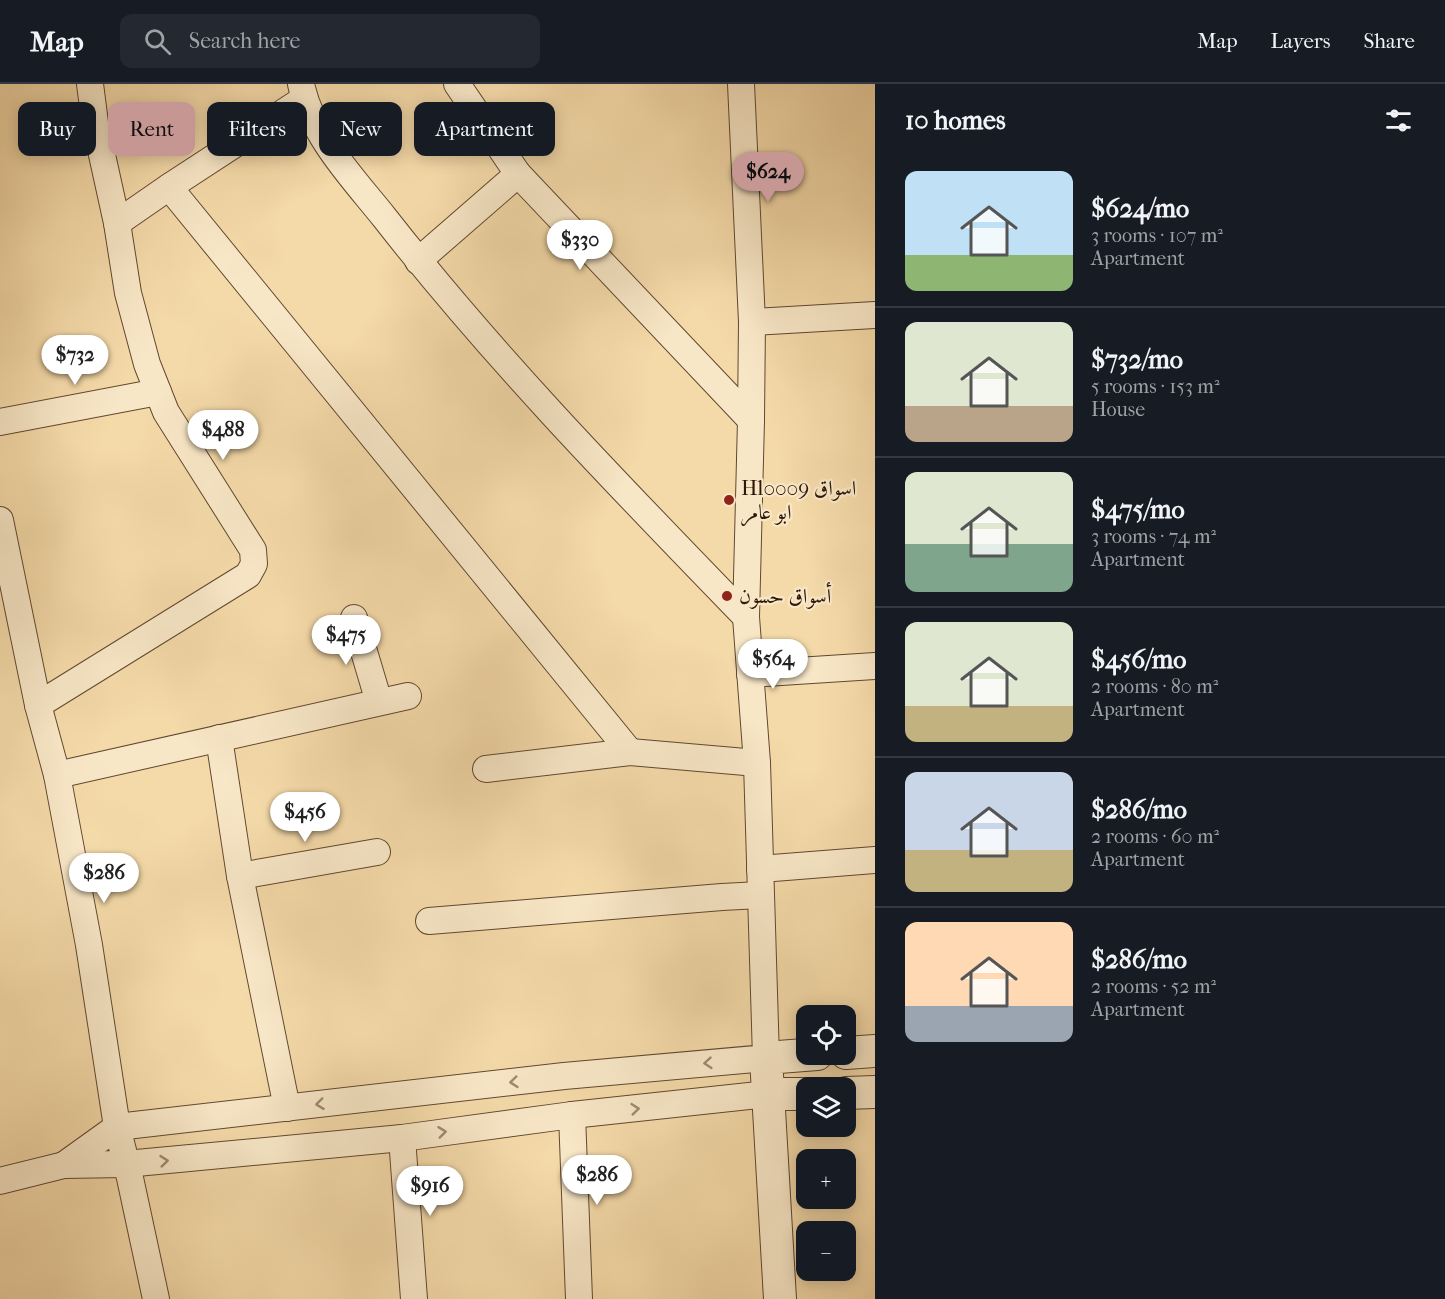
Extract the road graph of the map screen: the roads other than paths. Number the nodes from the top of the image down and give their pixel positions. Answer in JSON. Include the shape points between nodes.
{"nodes":[{"id":1,"x":90,"y":84,"type":"edge"},
{"id":2,"x":457,"y":84,"type":"edge"},
{"id":3,"x":741,"y":84,"type":"edge"},
{"id":4,"x":302,"y":91,"type":"edge"},
{"id":5,"x":518,"y":174,"type":"junction"},
{"id":6,"x":169,"y":187,"type":"junction"},
{"id":7,"x":117,"y":223,"type":"junction"},
{"id":8,"x":418,"y":261,"type":"junction"},
{"id":9,"x":875,"y":315,"type":"edge"},
{"id":10,"x":752,"y":322,"type":"junction"},
{"id":11,"x":158,"y":392,"type":"junction"},
{"id":12,"x":751,"y":420,"type":"junction"},
{"id":13,"x":0,"y":422,"type":"edge"},
{"id":14,"x":0,"y":520,"type":"edge"},
{"id":15,"x":746,"y":616,"type":"junction"},
{"id":16,"x":354,"y":618,"type":"dead end"},
{"id":17,"x":875,"y":666,"type":"edge"},
{"id":18,"x":750,"y":674,"type":"junction"},
{"id":19,"x":408,"y":696,"type":"dead end"},
{"id":20,"x":379,"y":702,"type":"junction"},
{"id":21,"x":38,"y":705,"type":"junction"},
{"id":22,"x":219,"y":738,"type":"junction"},
{"id":23,"x":630,"y":752,"type":"junction"},
{"id":24,"x":757,"y":763,"type":"junction"},
{"id":25,"x":486,"y":769,"type":"dead end"},
{"id":26,"x":57,"y":775,"type":"junction"},
{"id":27,"x":377,"y":852,"type":"dead end"},
{"id":28,"x":875,"y":860,"type":"edge"},
{"id":29,"x":760,"y":869,"type":"junction"},
{"id":30,"x":240,"y":876,"type":"junction"},
{"id":31,"x":760,"y":895,"type":"junction"},
{"id":32,"x":429,"y":921,"type":"dead end"},
{"id":33,"x":875,"y":1051,"type":"edge"},
{"id":34,"x":856,"y":1052,"type":"edge"},
{"id":35,"x":796,"y":1056,"type":"edge"},
{"id":36,"x":766,"y":1058,"type":"junction"},
{"id":37,"x":875,"y":1092,"type":"edge"},
{"id":38,"x":856,"y":1093,"type":"edge"},
{"id":39,"x":768,"y":1094,"type":"junction"},
{"id":40,"x":796,"y":1094,"type":"edge"},
{"id":41,"x":287,"y":1108,"type":"junction"},
{"id":42,"x":572,"y":1115,"type":"junction"},
{"id":43,"x":117,"y":1126,"type":"junction"},
{"id":44,"x":402,"y":1138,"type":"junction"},
{"id":45,"x":126,"y":1164,"type":"junction"},
{"id":46,"x":64,"y":1165,"type":"junction"},
{"id":47,"x":0,"y":1180,"type":"edge"},
{"id":48,"x":156,"y":1299,"type":"edge"},
{"id":49,"x":414,"y":1299,"type":"edge"},
{"id":50,"x":579,"y":1299,"type":"edge"},
{"id":51,"x":780,"y":1299,"type":"edge"}],
"edges":[{"from":1,"to":7,"type":"street"},
{"from":2,"to":5,"type":"street"},
{"from":3,"to":10,"type":"street"},
{"from":4,"to":6,"type":"street"},
{"from":4,"to":8,"type":"street","via":[[325,141]]},
{"from":5,"to":8,"type":"street"},
{"from":5,"to":12,"type":"street"},
{"from":6,"to":7,"type":"street"},
{"from":6,"to":23,"type":"street"},
{"from":7,"to":11,"type":"street","via":[[128,293]]},
{"from":8,"to":15,"type":"street","via":[[598,464]]},
{"from":9,"to":10,"type":"street"},
{"from":10,"to":12,"type":"street"},
{"from":11,"to":13,"type":"street"},
{"from":11,"to":21,"type":"street","via":[[166,412],[254,550],[254,564],[248,575]]},
{"from":12,"to":15,"type":"street"},
{"from":14,"to":21,"type":"street"},
{"from":15,"to":18,"type":"street"},
{"from":16,"to":20,"type":"street"},
{"from":17,"to":18,"type":"street"},
{"from":18,"to":24,"type":"street"},
{"from":19,"to":20,"type":"street"},
{"from":20,"to":22,"type":"street"},
{"from":21,"to":26,"type":"street"},
{"from":22,"to":26,"type":"street"},
{"from":22,"to":30,"type":"street"},
{"from":23,"to":24,"type":"street"},
{"from":23,"to":25,"type":"street"},
{"from":24,"to":29,"type":"street"},
{"from":26,"to":43,"type":"street"},
{"from":27,"to":30,"type":"street"},
{"from":28,"to":29,"type":"street"},
{"from":29,"to":31,"type":"street"},
{"from":30,"to":41,"type":"street"},
{"from":31,"to":32,"type":"street"},
{"from":31,"to":36,"type":"street"},
{"from":33,"to":34,"type":"street"},
{"from":35,"to":36,"type":"street"},
{"from":36,"to":39,"type":"street"},
{"from":36,"to":41,"type":"street","one_way":true,"via":[[564,1076]]},
{"from":37,"to":38,"type":"street"},
{"from":39,"to":40,"type":"street"},
{"from":42,"to":39,"type":"street","one_way":true},
{"from":39,"to":51,"type":"street"},
{"from":41,"to":43,"type":"street"},
{"from":44,"to":42,"type":"street","one_way":true},
{"from":42,"to":50,"type":"street"},
{"from":43,"to":45,"type":"street"},
{"from":43,"to":46,"type":"street"},
{"from":45,"to":44,"type":"street","one_way":true},
{"from":44,"to":49,"type":"street"},
{"from":45,"to":46,"type":"street"},
{"from":45,"to":48,"type":"street"},
{"from":46,"to":47,"type":"street"}]}
